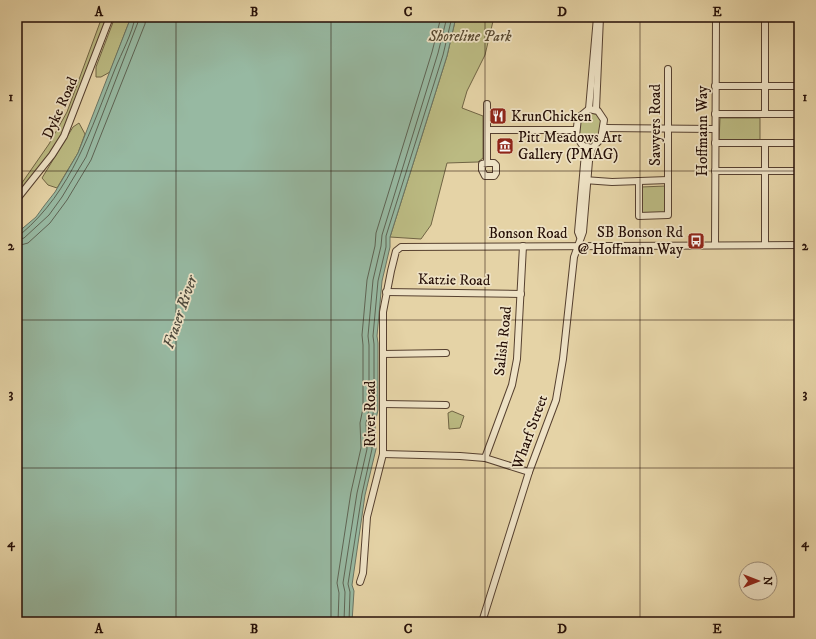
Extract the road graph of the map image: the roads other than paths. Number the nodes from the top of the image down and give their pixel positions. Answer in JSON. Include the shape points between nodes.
{"nodes":[{"id":1,"x":110,"y":17,"type":"edge"},
{"id":2,"x":597,"y":17,"type":"edge"},
{"id":3,"x":600,"y":17,"type":"edge"},
{"id":4,"x":716,"y":17,"type":"edge"},
{"id":5,"x":765,"y":17,"type":"edge"},
{"id":6,"x":668,"y":69,"type":"dead end"},
{"id":7,"x":715,"y":86,"type":"junction"},
{"id":8,"x":765,"y":86,"type":"junction"},
{"id":9,"x":799,"y":86,"type":"edge"},
{"id":10,"x":487,"y":104,"type":"dead end"},
{"id":11,"x":592,"y":109,"type":"junction"},
{"id":12,"x":715,"y":114,"type":"junction"},
{"id":13,"x":765,"y":114,"type":"junction"},
{"id":14,"x":799,"y":114,"type":"edge"},
{"id":15,"x":604,"y":128,"type":"junction"},
{"id":16,"x":668,"y":129,"type":"junction"},
{"id":17,"x":715,"y":129,"type":"junction"},
{"id":18,"x":487,"y":130,"type":"junction"},
{"id":19,"x":576,"y":130,"type":"junction"},
{"id":20,"x":715,"y":143,"type":"junction"},
{"id":21,"x":765,"y":143,"type":"junction"},
{"id":22,"x":799,"y":143,"type":"edge"},
{"id":23,"x":583,"y":146,"type":"junction"},
{"id":24,"x":592,"y":148,"type":"junction"},
{"id":25,"x":487,"y":163,"type":"dead end"},
{"id":26,"x":715,"y":171,"type":"junction"},
{"id":27,"x":765,"y":171,"type":"junction"},
{"id":28,"x":799,"y":171,"type":"edge"},
{"id":29,"x":585,"y":180,"type":"junction"},
{"id":30,"x":668,"y":180,"type":"junction"},
{"id":31,"x":639,"y":181,"type":"junction"},
{"id":32,"x":17,"y":199,"type":"edge"},
{"id":33,"x":715,"y":245,"type":"junction"},
{"id":34,"x":765,"y":245,"type":"junction"},
{"id":35,"x":799,"y":245,"type":"edge"},
{"id":36,"x":523,"y":246,"type":"junction"},
{"id":37,"x":577,"y":246,"type":"junction"},
{"id":38,"x":401,"y":247,"type":"joint"},
{"id":39,"x":386,"y":292,"type":"junction"},
{"id":40,"x":521,"y":294,"type":"junction"},
{"id":41,"x":384,"y":354,"type":"junction"},
{"id":42,"x":446,"y":354,"type":"dead end"},
{"id":43,"x":384,"y":404,"type":"junction"},
{"id":44,"x":446,"y":405,"type":"dead end"},
{"id":45,"x":383,"y":454,"type":"junction"},
{"id":46,"x":486,"y":458,"type":"junction"},
{"id":47,"x":529,"y":472,"type":"junction"},
{"id":48,"x":360,"y":582,"type":"dead end"},
{"id":49,"x":482,"y":622,"type":"edge"}],
"edges":[{"from":1,"to":32,"type":"street","name":"Dyke Road","via":[[64,136]]},
{"from":2,"to":11,"type":"street"},
{"from":3,"to":11,"type":"street"},
{"from":4,"to":7,"type":"street","name":"Hoffmann Way"},
{"from":5,"to":8,"type":"street"},
{"from":6,"to":16,"type":"street","name":"Sawyers Road"},
{"from":7,"to":8,"type":"street"},
{"from":7,"to":12,"type":"street","name":"Hoffmann Way"},
{"from":8,"to":9,"type":"street"},
{"from":8,"to":13,"type":"street"},
{"from":10,"to":18,"type":"street"},
{"from":11,"to":15,"type":"street","via":[[603,117]]},
{"from":11,"to":19,"type":"street","via":[[578,118]]},
{"from":12,"to":13,"type":"street"},
{"from":12,"to":17,"type":"street","name":"Hoffmann Way"},
{"from":13,"to":14,"type":"street"},
{"from":15,"to":16,"type":"street"},
{"from":15,"to":24,"type":"street","via":[[601,139]]},
{"from":16,"to":17,"type":"street"},
{"from":16,"to":30,"type":"street","name":"Sawyers Road"},
{"from":17,"to":20,"type":"street","name":"Hoffmann Way"},
{"from":18,"to":19,"type":"street"},
{"from":18,"to":25,"type":"street"},
{"from":19,"to":23,"type":"street","via":[[577,140]]},
{"from":20,"to":21,"type":"street"},
{"from":20,"to":26,"type":"street","name":"Hoffmann Way"},
{"from":21,"to":22,"type":"street"},
{"from":21,"to":27,"type":"street"},
{"from":23,"to":24,"type":"street"},
{"from":23,"to":29,"type":"street"},
{"from":24,"to":29,"type":"street"},
{"from":26,"to":27,"type":"street"},
{"from":26,"to":33,"type":"street","name":"Hoffmann Way"},
{"from":27,"to":28,"type":"street"},
{"from":27,"to":34,"type":"street"},
{"from":29,"to":31,"type":"street"},
{"from":29,"to":37,"type":"street","name":"Wharf Street"},
{"from":30,"to":31,"type":"street"},
{"from":30,"to":31,"type":"street","name":"Sawyers Road","via":[[668,215],[639,216]]},
{"from":33,"to":34,"type":"street","name":"Bonson Road"},
{"from":33,"to":37,"type":"street","name":"Bonson Road"},
{"from":34,"to":35,"type":"street","name":"Bonson Road"},
{"from":36,"to":37,"type":"street","name":"Bonson Road"},
{"from":36,"to":38,"type":"street","name":"Bonson Road"},
{"from":36,"to":40,"type":"street","name":"Salish Road"},
{"from":37,"to":47,"type":"street","name":"Wharf Street","via":[[556,400]]},
{"from":38,"to":39,"type":"street","name":"River Road","via":[[396,251]]},
{"from":39,"to":40,"type":"street","name":"Katzie Road"},
{"from":39,"to":41,"type":"street","name":"River Road"},
{"from":40,"to":46,"type":"street","name":"Salish Road","via":[[518,349],[512,385]]},
{"from":41,"to":42,"type":"street"},
{"from":41,"to":43,"type":"street","name":"River Road"},
{"from":43,"to":44,"type":"street"},
{"from":43,"to":45,"type":"street","name":"River Road"},
{"from":45,"to":46,"type":"street"},
{"from":45,"to":48,"type":"street","name":"River Road","via":[[367,517],[363,573]]},
{"from":46,"to":47,"type":"street"},
{"from":47,"to":49,"type":"street","name":"Wharf Street"}]}
